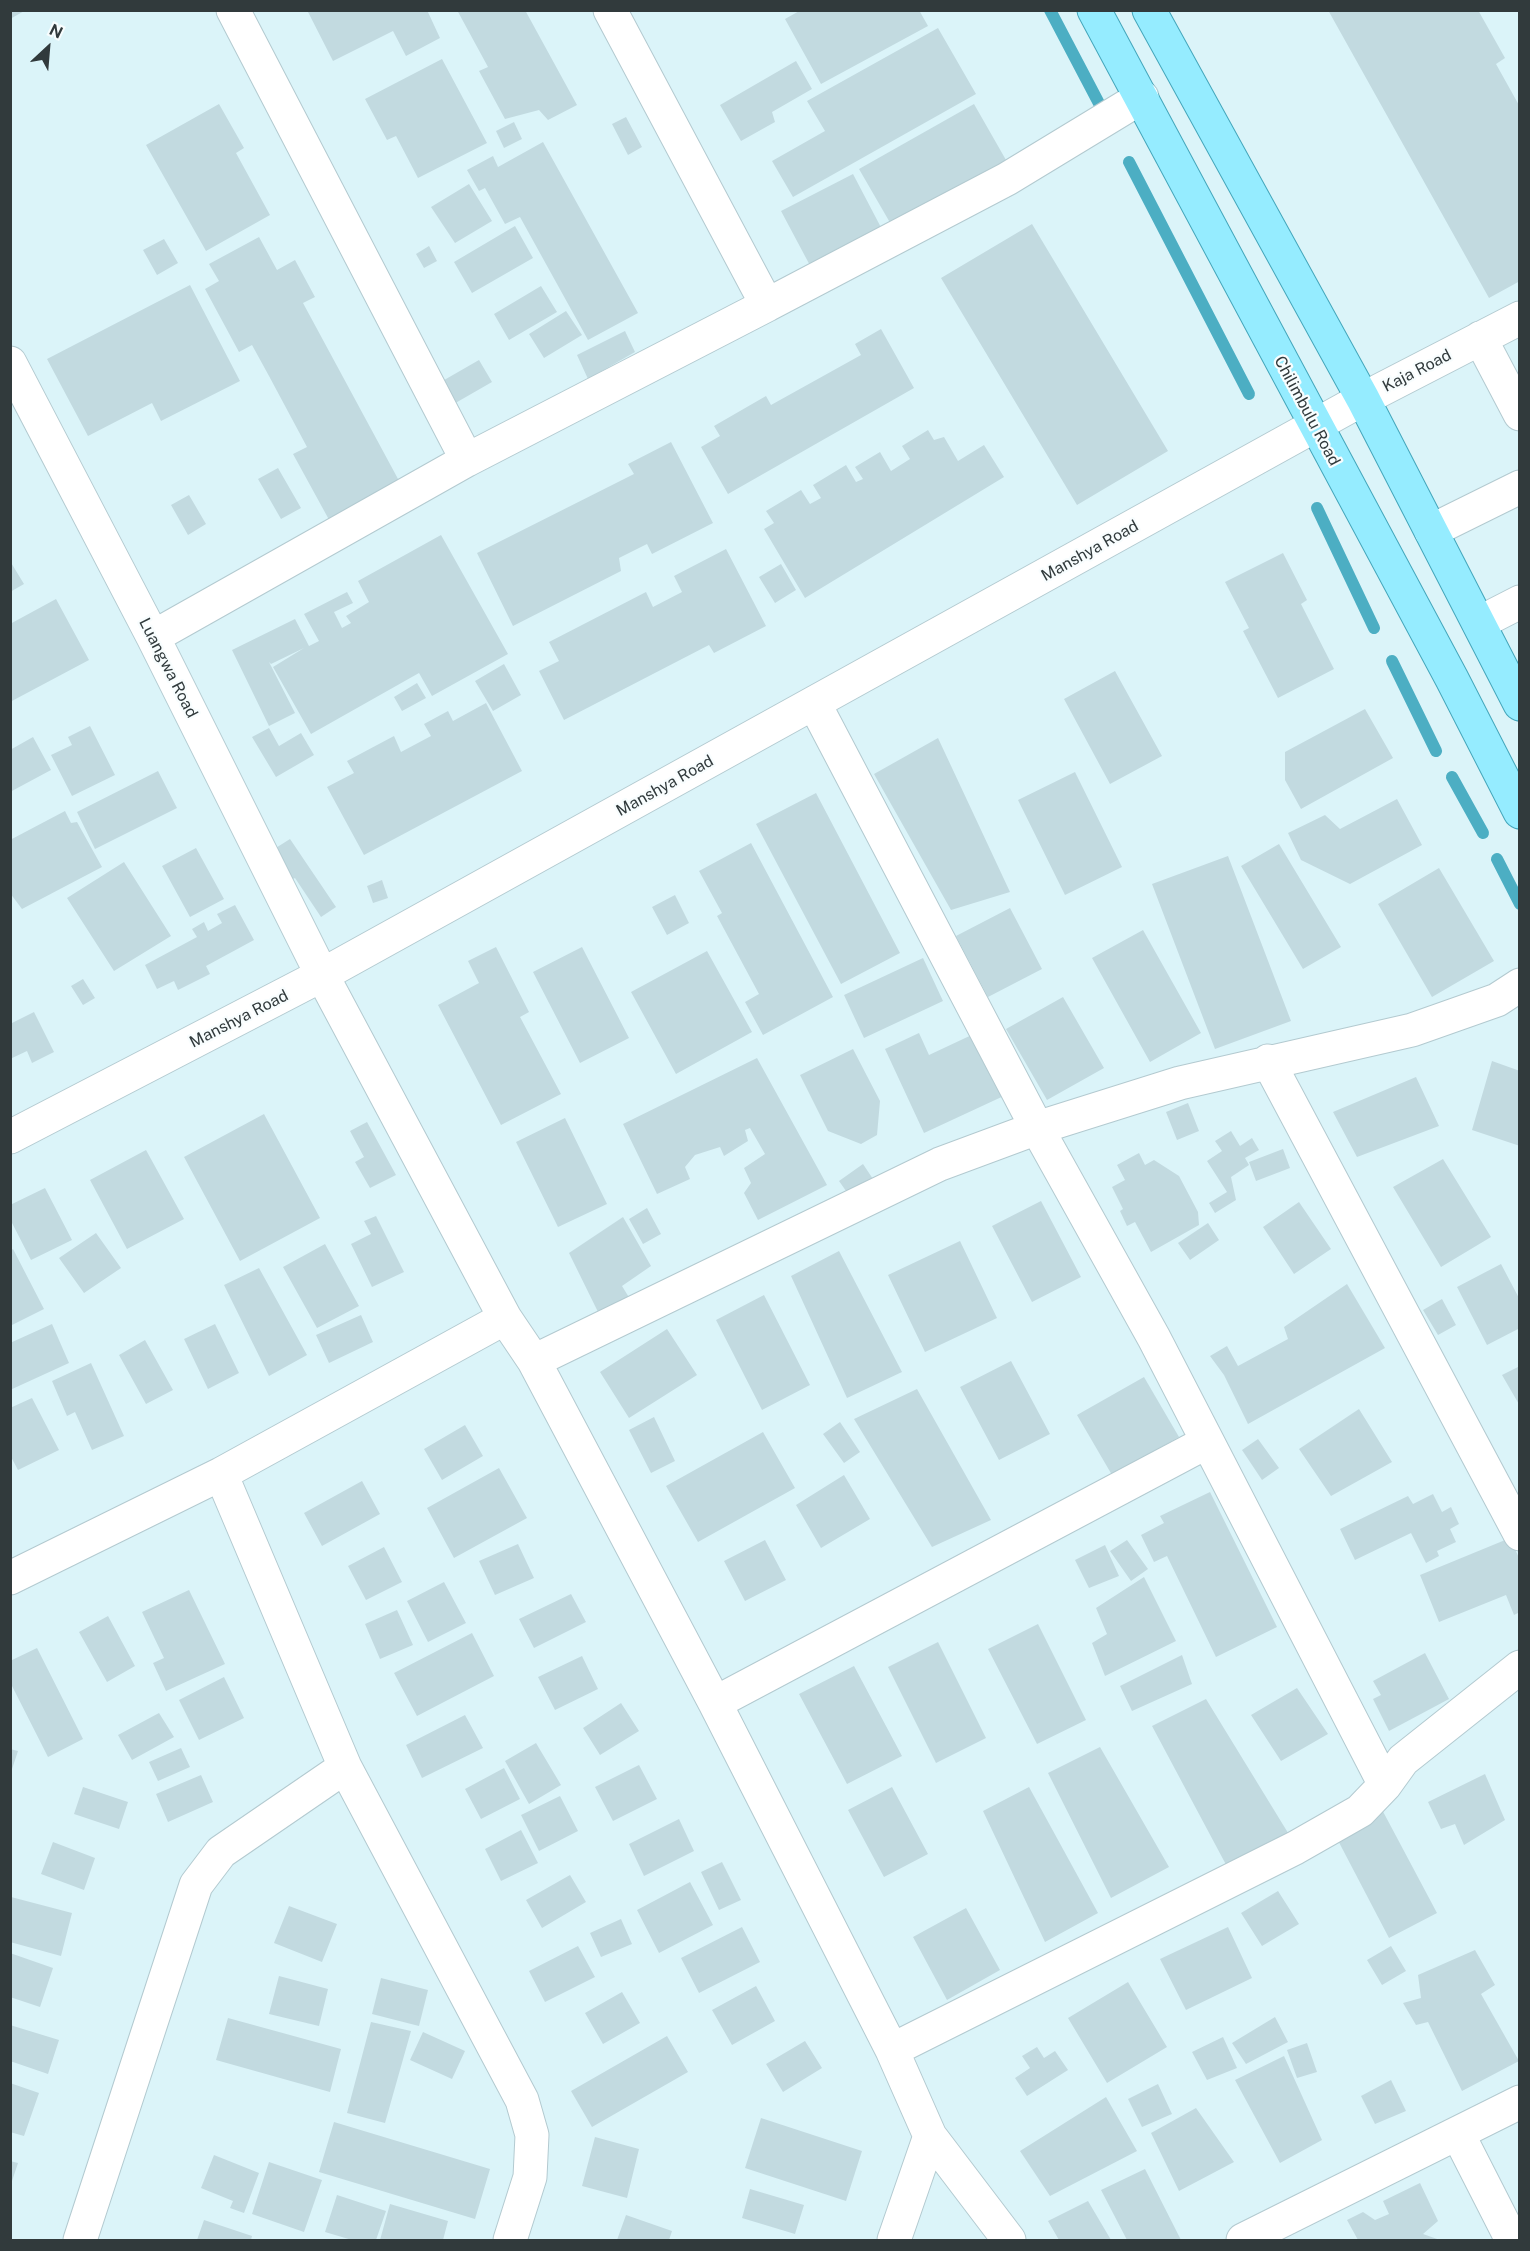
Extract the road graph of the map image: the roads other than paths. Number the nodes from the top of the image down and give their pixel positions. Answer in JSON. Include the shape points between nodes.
{"nodes":[{"id":1,"x":233,"y":10,"type":"edge"},
{"id":2,"x":610,"y":10,"type":"edge"},
{"id":3,"x":1094,"y":10,"type":"edge"},
{"id":4,"x":1149,"y":10,"type":"edge"},
{"id":5,"x":1142,"y":97,"type":"junction"},
{"id":6,"x":767,"y":305,"type":"junction"},
{"id":7,"x":1520,"y":318,"type":"edge"},
{"id":8,"x":1480,"y":338,"type":"junction"},
{"id":9,"x":10,"y":363,"type":"edge"},
{"id":10,"x":1362,"y":399,"type":"junction"},
{"id":11,"x":1520,"y":414,"type":"edge"},
{"id":12,"x":1316,"y":427,"type":"junction"},
{"id":13,"x":467,"y":460,"type":"junction"},
{"id":14,"x":1518,"y":491,"type":"edge"},
{"id":15,"x":1431,"y":531,"type":"junction"},
{"id":16,"x":1520,"y":602,"type":"edge"},
{"id":17,"x":1479,"y":623,"type":"junction"},
{"id":18,"x":153,"y":637,"type":"junction"},
{"id":19,"x":814,"y":703,"type":"junction"},
{"id":20,"x":1520,"y":704,"type":"edge"},
{"id":21,"x":1520,"y":812,"type":"edge"},
{"id":22,"x":322,"y":975,"type":"junction"},
{"id":23,"x":1520,"y":985,"type":"edge"},
{"id":24,"x":1268,"y":1061,"type":"junction"},
{"id":25,"x":1037,"y":1128,"type":"junction"},
{"id":26,"x":10,"y":1137,"type":"edge"},
{"id":27,"x":505,"y":1318,"type":"junction"},
{"id":28,"x":534,"y":1361,"type":"junction"},
{"id":29,"x":1207,"y":1442,"type":"junction"},
{"id":30,"x":221,"y":1474,"type":"junction"},
{"id":31,"x":1520,"y":1534,"type":"edge"},
{"id":32,"x":10,"y":1578,"type":"edge"},
{"id":33,"x":1520,"y":1667,"type":"edge"},
{"id":34,"x":715,"y":1703,"type":"junction"},
{"id":35,"x":345,"y":1767,"type":"junction"},
{"id":36,"x":1385,"y":1785,"type":"junction"},
{"id":37,"x":892,"y":2050,"type":"junction"},
{"id":38,"x":1520,"y":2102,"type":"edge"},
{"id":39,"x":1458,"y":2134,"type":"junction"},
{"id":40,"x":930,"y":2136,"type":"junction"},
{"id":41,"x":80,"y":2241,"type":"edge"},
{"id":42,"x":510,"y":2241,"type":"edge"},
{"id":43,"x":894,"y":2241,"type":"edge"},
{"id":44,"x":1009,"y":2241,"type":"edge"},
{"id":45,"x":1243,"y":2241,"type":"edge"},
{"id":46,"x":1512,"y":2241,"type":"edge"}],
"edges":[{"from":1,"to":13,"type":"street"},
{"from":2,"to":6,"type":"street"},
{"from":3,"to":5,"type":"main road","name":"Chilimbulu Road"},
{"from":4,"to":10,"type":"main road"},
{"from":5,"to":6,"type":"street","via":[[1007,179]]},
{"from":5,"to":12,"type":"main road","name":"Chilimbulu Road"},
{"from":6,"to":13,"type":"street"},
{"from":7,"to":8,"type":"street","name":"Kaja Road"},
{"from":8,"to":10,"type":"street","name":"Kaja Road"},
{"from":8,"to":11,"type":"street"},
{"from":9,"to":18,"type":"street","name":"Luangwa Road"},
{"from":10,"to":12,"type":"street","name":"Kaja Road"},
{"from":10,"to":15,"type":"main road"},
{"from":12,"to":19,"type":"street","name":"Manshya Road"},
{"from":12,"to":21,"type":"main road","name":"Chilimbulu Road"},
{"from":13,"to":18,"type":"street"},
{"from":14,"to":15,"type":"street"},
{"from":15,"to":17,"type":"main road"},
{"from":16,"to":17,"type":"street"},
{"from":17,"to":20,"type":"main road"},
{"from":18,"to":22,"type":"street","name":"Luangwa Road"},
{"from":19,"to":22,"type":"street","name":"Manshya Road"},
{"from":19,"to":25,"type":"street"},
{"from":22,"to":26,"type":"street","name":"Manshya Road"},
{"from":22,"to":27,"type":"street","name":"Luangwa Road"},
{"from":23,"to":24,"type":"street","via":[[1497,1000],[1412,1030]]},
{"from":24,"to":25,"type":"street","via":[[1180,1083]]},
{"from":24,"to":31,"type":"street"},
{"from":25,"to":28,"type":"street","via":[[940,1164]]},
{"from":25,"to":29,"type":"street"},
{"from":27,"to":28,"type":"street","name":"Luangwa Road"},
{"from":27,"to":30,"type":"street"},
{"from":28,"to":34,"type":"street","name":"Luangwa Road"},
{"from":29,"to":34,"type":"street"},
{"from":29,"to":36,"type":"street"},
{"from":30,"to":32,"type":"street"},
{"from":30,"to":35,"type":"street"},
{"from":33,"to":36,"type":"street","via":[[1403,1760]]},
{"from":34,"to":37,"type":"street","name":"Luangwa Road"},
{"from":35,"to":41,"type":"street","via":[[220,1852],[196,1885]]},
{"from":35,"to":42,"type":"street","via":[[522,2100],[532,2134],[530,2177]]},
{"from":36,"to":37,"type":"street","via":[[1360,1810],[1295,1848]]},
{"from":37,"to":40,"type":"street","name":"Luangwa Road"},
{"from":38,"to":39,"type":"street"},
{"from":39,"to":45,"type":"street"},
{"from":39,"to":46,"type":"street"},
{"from":40,"to":43,"type":"street"},
{"from":40,"to":44,"type":"street","name":"Luangwa Road"}]}
